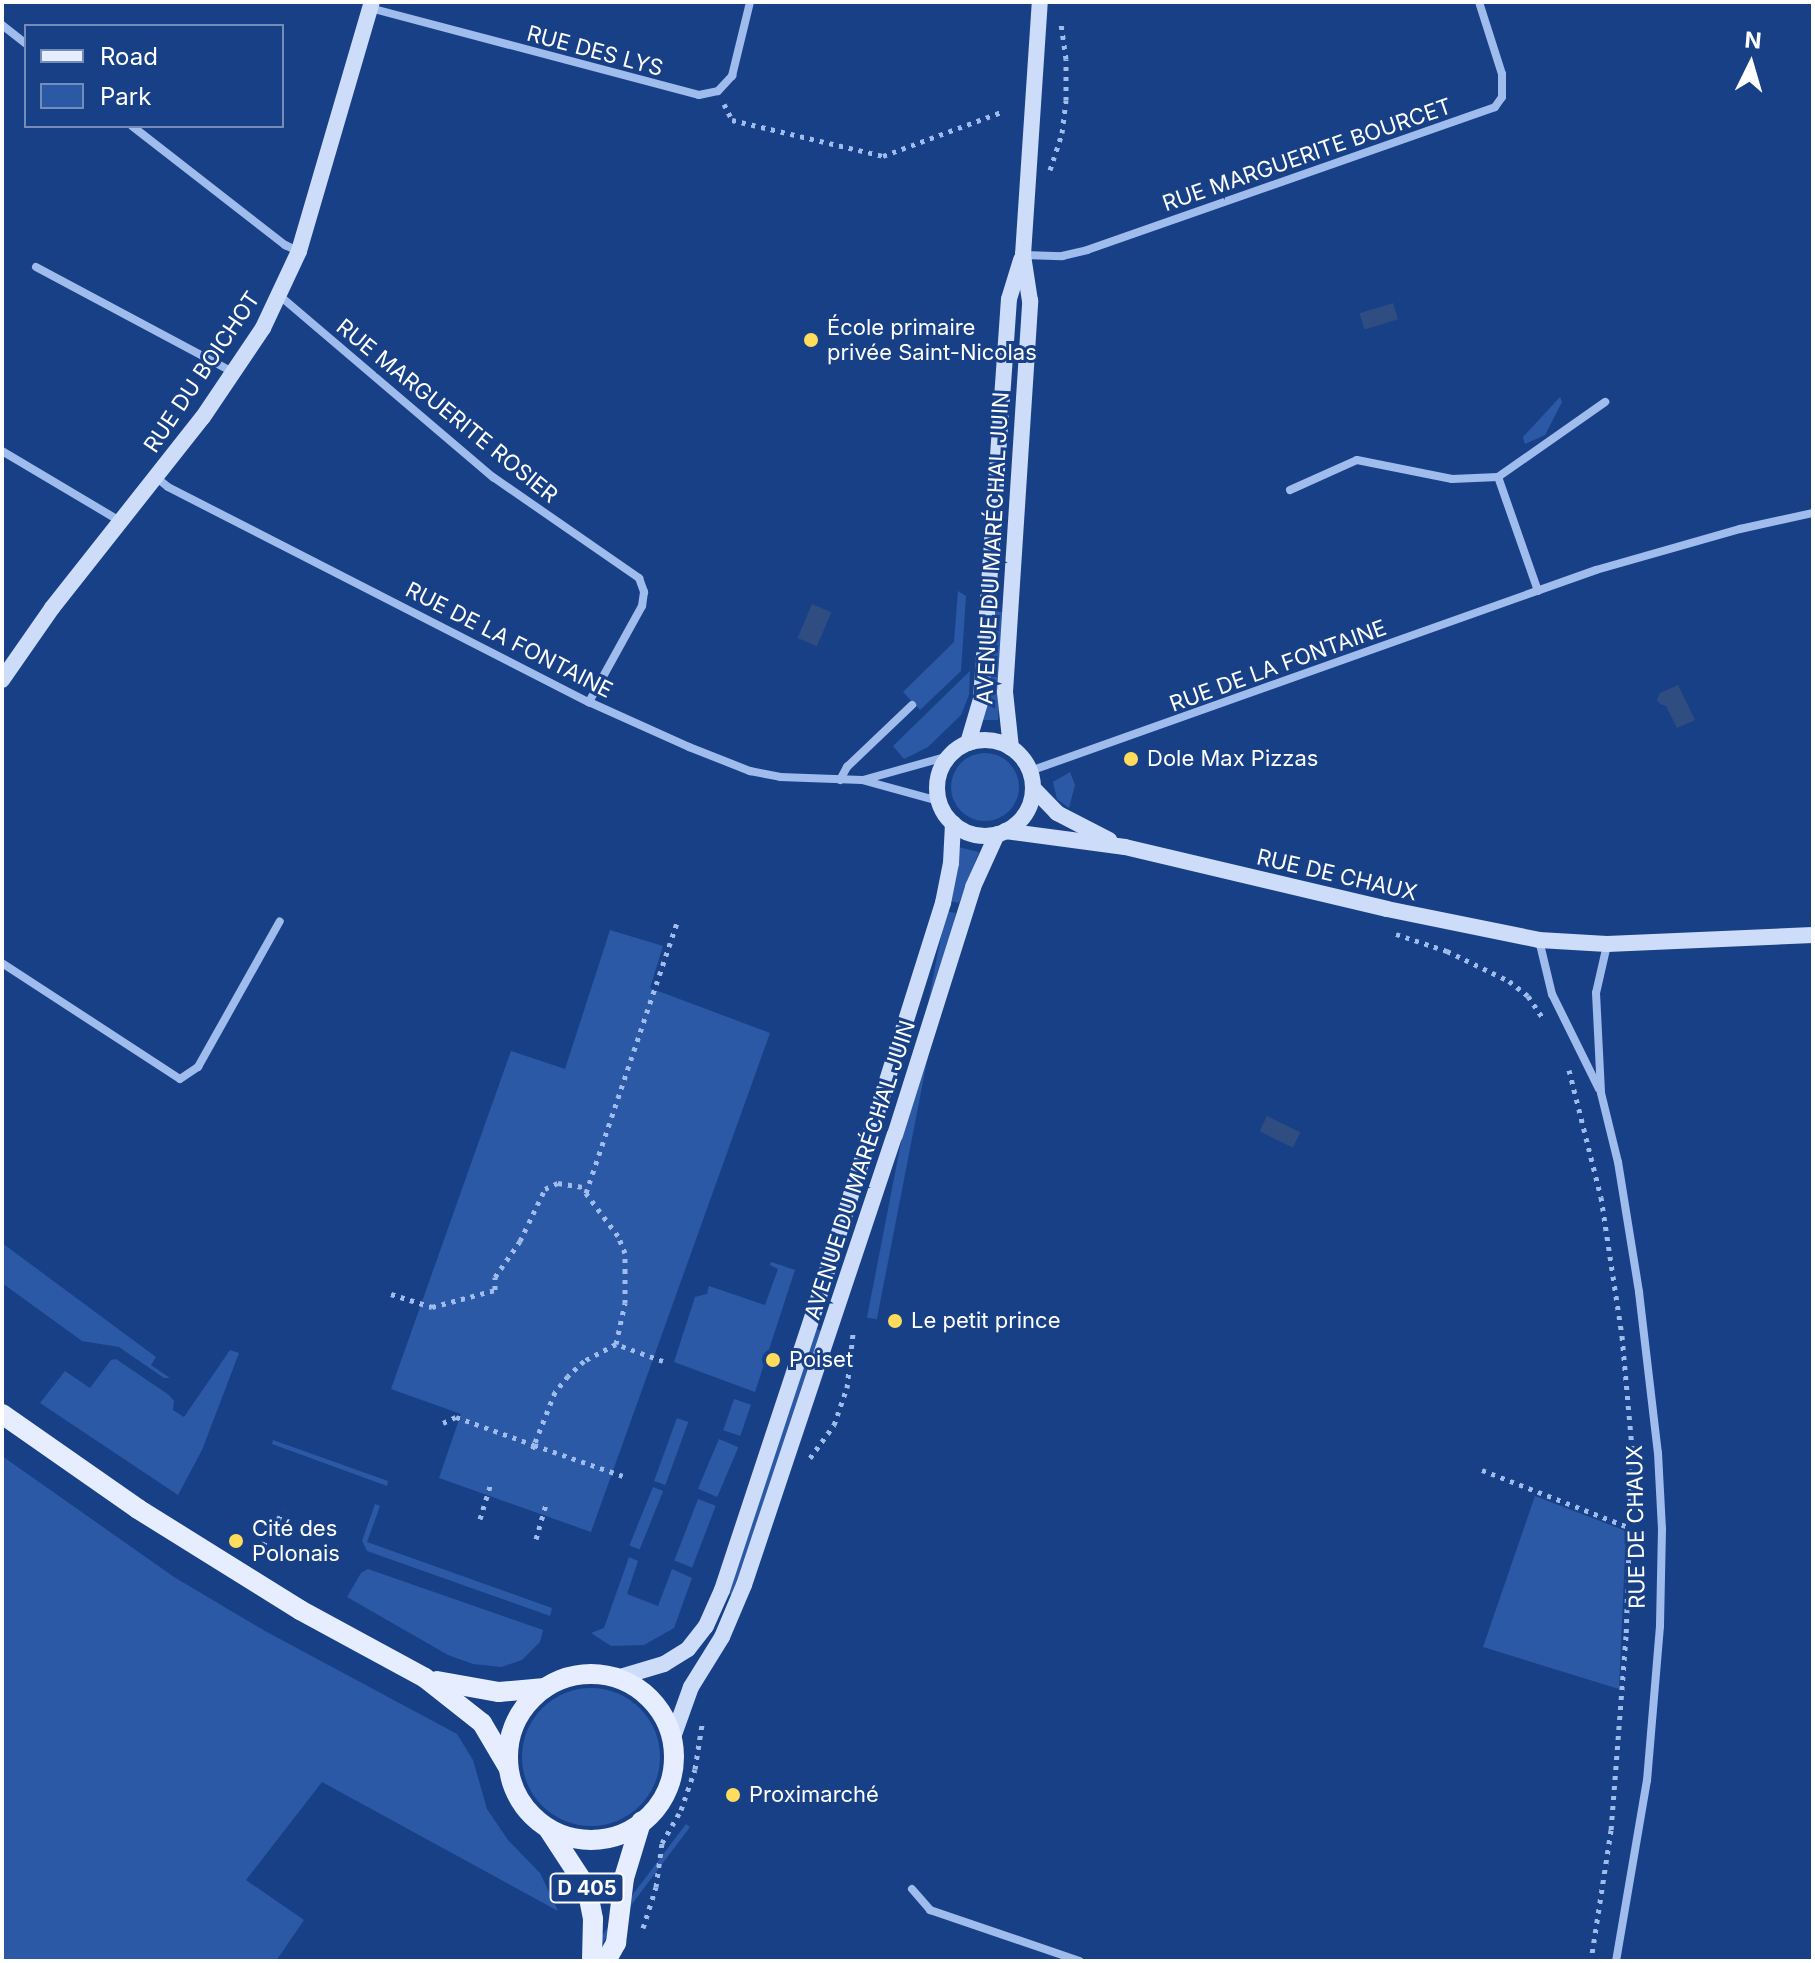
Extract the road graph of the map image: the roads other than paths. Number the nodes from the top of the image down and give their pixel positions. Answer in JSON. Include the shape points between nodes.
{"nodes":[{"id":1,"x":750,"y":2,"type":"edge"},
{"id":2,"x":1040,"y":2,"type":"edge"},
{"id":3,"x":1479,"y":2,"type":"edge"},
{"id":4,"x":371,"y":5,"type":"edge"},
{"id":5,"x":2,"y":25,"type":"edge"},
{"id":6,"x":24,"y":42,"type":"edge"},
{"id":7,"x":135,"y":128,"type":"edge"},
{"id":8,"x":299,"y":251,"type":"junction"},
{"id":9,"x":1023,"y":255,"type":"junction"},
{"id":10,"x":36,"y":267,"type":"dead end"},
{"id":11,"x":280,"y":296,"type":"junction"},
{"id":12,"x":234,"y":373,"type":"junction"},
{"id":13,"x":1605,"y":402,"type":"dead end"},
{"id":14,"x":2,"y":451,"type":"edge"},
{"id":15,"x":1498,"y":477,"type":"junction"},
{"id":16,"x":157,"y":478,"type":"junction"},
{"id":17,"x":1290,"y":490,"type":"dead end"},
{"id":18,"x":1813,"y":513,"type":"edge"},
{"id":19,"x":120,"y":521,"type":"junction"},
{"id":20,"x":1538,"y":591,"type":"junction"},
{"id":21,"x":2,"y":680,"type":"edge"},
{"id":22,"x":589,"y":702,"type":"junction"},
{"id":23,"x":912,"y":705,"type":"dead end"},
{"id":24,"x":968,"y":743,"type":"junction"},
{"id":25,"x":1011,"y":748,"type":"junction"},
{"id":26,"x":949,"y":756,"type":"junction"},
{"id":27,"x":1030,"y":771,"type":"junction"},
{"id":28,"x":840,"y":780,"type":"junction"},
{"id":29,"x":862,"y":780,"type":"junction"},
{"id":30,"x":1033,"y":788,"type":"junction"},
{"id":31,"x":939,"y":801,"type":"junction"},
{"id":32,"x":953,"y":823,"type":"junction"},
{"id":33,"x":1001,"y":832,"type":"junction"},
{"id":34,"x":1125,"y":847,"type":"junction"},
{"id":35,"x":280,"y":921,"type":"dead end"},
{"id":36,"x":1813,"y":935,"type":"edge"},
{"id":37,"x":1539,"y":940,"type":"junction"},
{"id":38,"x":1607,"y":944,"type":"junction"},
{"id":39,"x":2,"y":963,"type":"edge"},
{"id":40,"x":1601,"y":1093,"type":"junction"},
{"id":41,"x":2,"y":1414,"type":"edge"},
{"id":42,"x":425,"y":1678,"type":"junction"},
{"id":43,"x":617,"y":1678,"type":"junction"},
{"id":44,"x":545,"y":1688,"type":"junction"},
{"id":45,"x":672,"y":1740,"type":"junction"},
{"id":46,"x":508,"y":1767,"type":"junction"},
{"id":47,"x":641,"y":1822,"type":"junction"},
{"id":48,"x":546,"y":1827,"type":"junction"},
{"id":49,"x":912,"y":1889,"type":"dead end"},
{"id":50,"x":592,"y":1961,"type":"edge"},
{"id":51,"x":606,"y":1961,"type":"edge"},
{"id":52,"x":1080,"y":1961,"type":"edge"},
{"id":53,"x":1616,"y":1961,"type":"edge"}],
"edges":[{"from":1,"to":4,"type":"street","name":"RUE DES LYS","via":[[727,84],[718,91],[690,95]]},
{"from":2,"to":9,"type":"main road","name":"AVENUE DU MARÉCHAL JUIN"},
{"from":3,"to":9,"type":"street","name":"RUE MARGUERITE BOURCET","via":[[1503,85],[1502,97],[1486,112],[1087,250],[1062,256]]},
{"from":4,"to":8,"type":"main road","name":"RUE DU BOICHOT"},
{"from":5,"to":6,"type":"street"},
{"from":7,"to":8,"type":"street"},
{"from":8,"to":11,"type":"main road","name":"RUE DU BOICHOT"},
{"from":9,"to":24,"type":"main road","name":"AVENUE DU MARÉCHAL JUIN","via":[[1009,299],[984,670]]},
{"from":9,"to":25,"type":"main road","name":"AVENUE DU MARÉCHAL JUIN","via":[[1030,301],[1005,692]]},
{"from":10,"to":12,"type":"street"},
{"from":11,"to":12,"type":"main road","name":"RUE DU BOICHOT"},
{"from":11,"to":22,"type":"street","name":"RUE MARGUERITE ROSIER","via":[[493,477],[639,578],[642,606]]},
{"from":12,"to":16,"type":"main road","name":"RUE DU BOICHOT"},
{"from":13,"to":15,"type":"street"},
{"from":14,"to":19,"type":"street"},
{"from":15,"to":17,"type":"street","via":[[1452,479],[1357,460]]},
{"from":15,"to":20,"type":"street"},
{"from":16,"to":19,"type":"main road","name":"RUE DU BOICHOT"},
{"from":16,"to":22,"type":"street","name":"RUE DE LA FONTAINE"},
{"from":18,"to":20,"type":"street","name":"RUE DE LA FONTAINE","via":[[1726,533]]},
{"from":19,"to":21,"type":"main road","name":"RUE DU BOICHOT"},
{"from":20,"to":27,"type":"street","name":"RUE DE LA FONTAINE"},
{"from":22,"to":28,"type":"street","name":"RUE DE LA FONTAINE","via":[[750,771]]},
{"from":23,"to":28,"type":"street"},
{"from":24,"to":25,"type":"main road","via":[[993,741]]},
{"from":24,"to":26,"type":"main road"},
{"from":25,"to":27,"type":"main road"},
{"from":26,"to":29,"type":"street","name":"RUE DE LA FONTAINE"},
{"from":26,"to":31,"type":"main road","via":[[938,778]]},
{"from":27,"to":30,"type":"main road"},
{"from":28,"to":29,"type":"street","name":"RUE DE LA FONTAINE"},
{"from":29,"to":31,"type":"street","name":"RUE DE LA FONTAINE"},
{"from":30,"to":33,"type":"main road","via":[[1027,810]]},
{"from":30,"to":34,"type":"main road","name":"RUE DE CHAUX","via":[[1065,818]]},
{"from":31,"to":32,"type":"main road"},
{"from":32,"to":33,"type":"main road","via":[[970,833]]},
{"from":32,"to":43,"type":"main road","name":"AVENUE DU MARÉCHAL JUIN","via":[[943,903],[722,1590],[706,1626],[688,1649],[664,1664]]},
{"from":33,"to":34,"type":"main road","name":"RUE DE CHAUX"},
{"from":33,"to":45,"type":"main road","name":"AVENUE DU MARÉCHAL JUIN","via":[[973,887],[744,1585],[722,1637],[691,1687]]},
{"from":34,"to":37,"type":"main road","name":"RUE DE CHAUX"},
{"from":35,"to":39,"type":"street","via":[[198,1067],[180,1079]]},
{"from":36,"to":38,"type":"main road","name":"RUE DE CHAUX"},
{"from":37,"to":38,"type":"main road","name":"RUE DE CHAUX"},
{"from":37,"to":40,"type":"street","name":"RUE DE CHAUX","via":[[1552,994]]},
{"from":38,"to":40,"type":"street","name":"RUE DE CHAUX","via":[[1596,993]]},
{"from":40,"to":53,"type":"street","name":"RUE DE CHAUX","via":[[1639,1292],[1662,1529],[1647,1780]]},
{"from":41,"to":42,"type":"main road","via":[[138,1509],[300,1610]]},
{"from":42,"to":44,"type":"main road","via":[[474,1690]]},
{"from":42,"to":46,"type":"main road","via":[[482,1723]]},
{"from":43,"to":44,"type":"main road","via":[[583,1675]]},
{"from":43,"to":45,"type":"main road","via":[[649,1698]]},
{"from":44,"to":46,"type":"main road","via":[[516,1722]]},
{"from":45,"to":47,"type":"main road","via":[[669,1785],[656,1809]]},
{"from":46,"to":48,"type":"main road","via":[[518,1797]]},
{"from":47,"to":48,"type":"main road","via":[[617,1835],[590,1840]]},
{"from":47,"to":51,"type":"main road","number":"D 405","via":[[624,1878],[616,1943]]},
{"from":48,"to":50,"type":"main road","number":"D 405","via":[[587,1888]]},
{"from":49,"to":52,"type":"street","via":[[930,1910]]}]}
